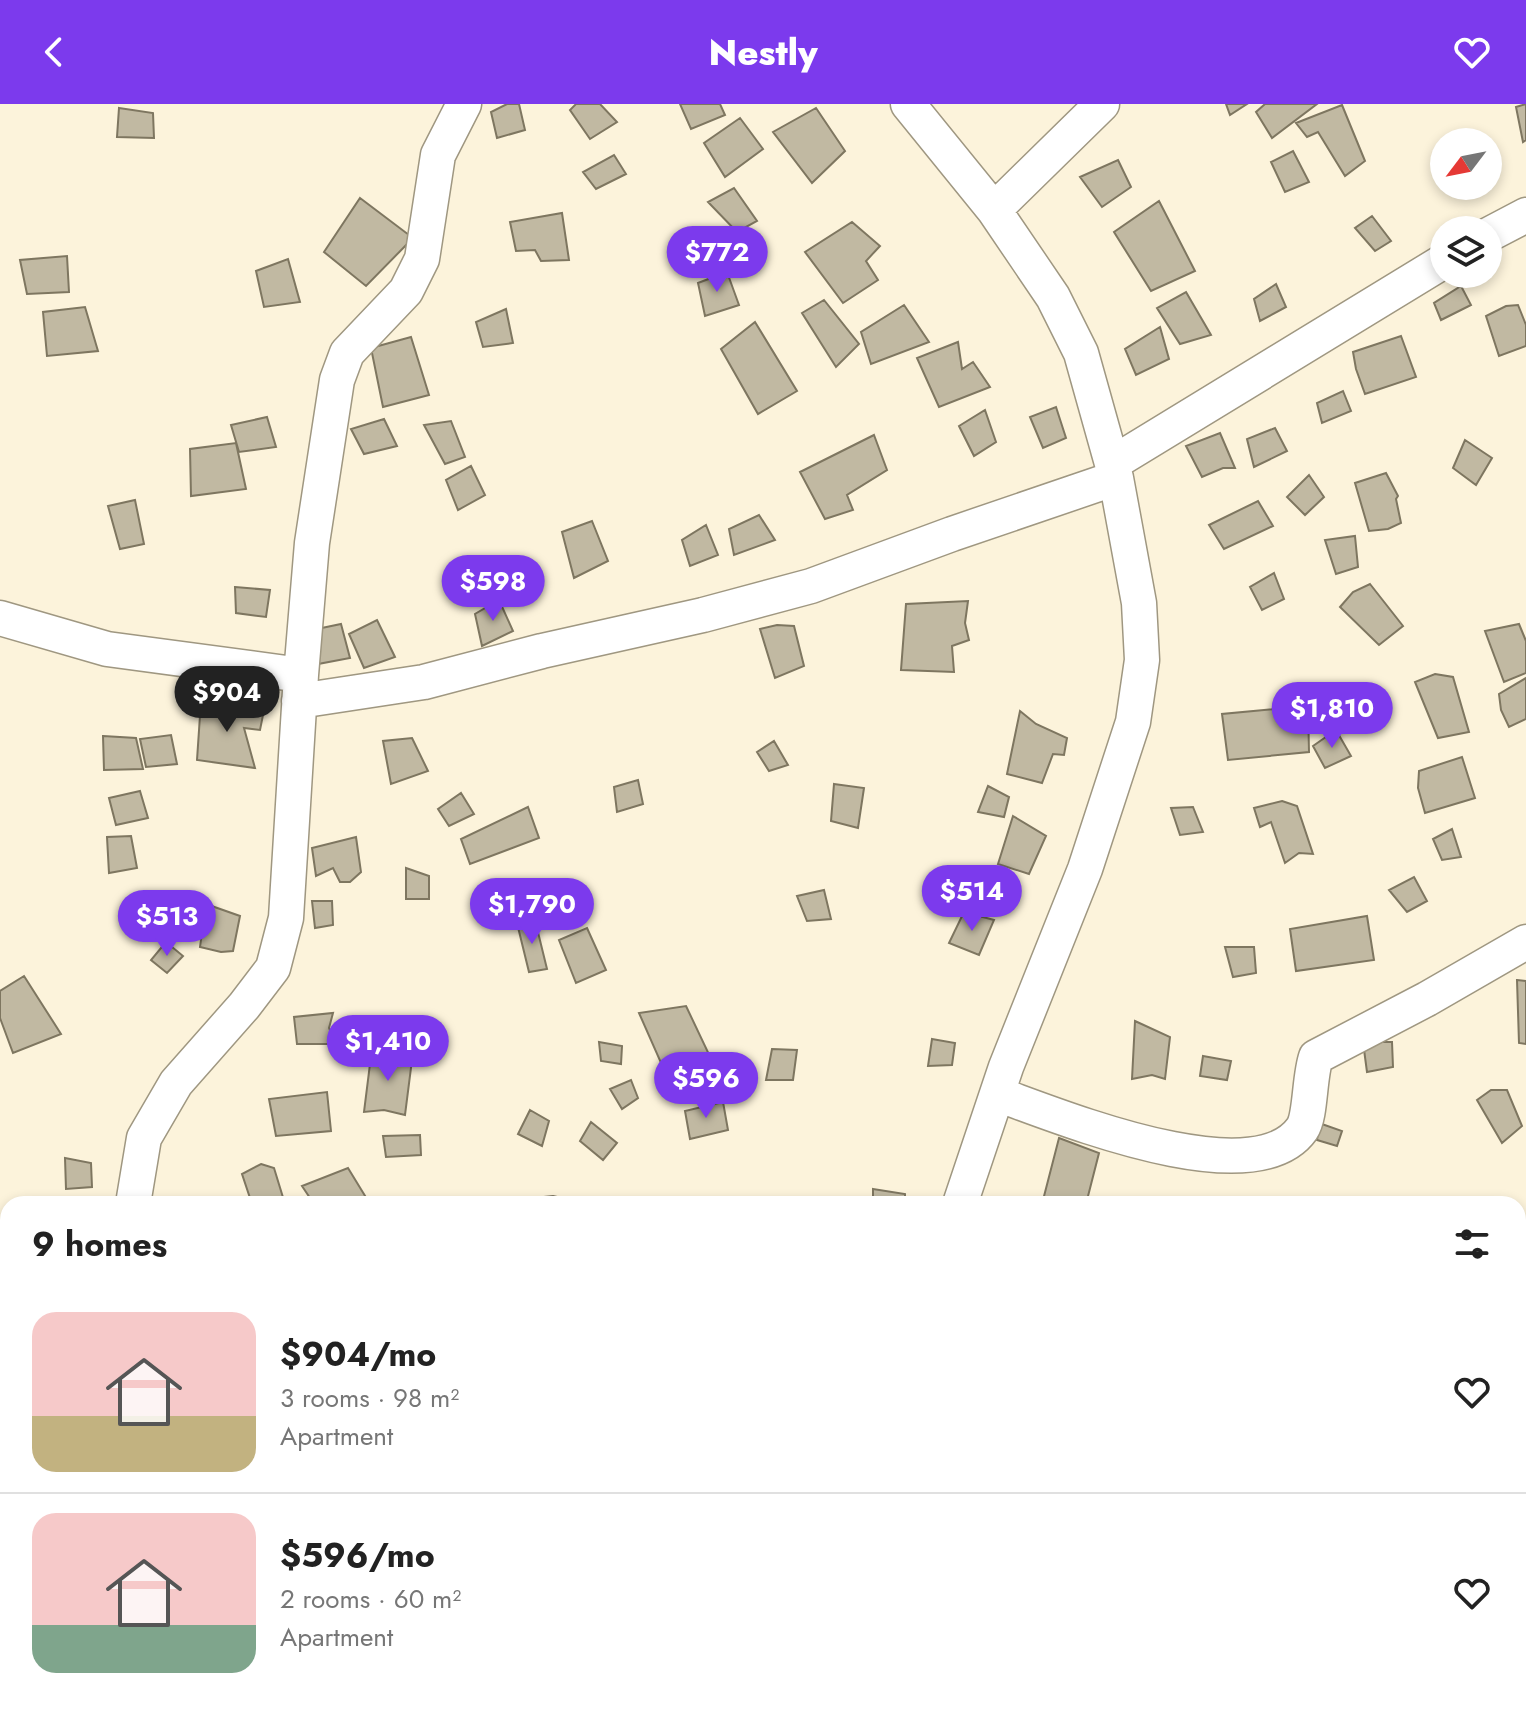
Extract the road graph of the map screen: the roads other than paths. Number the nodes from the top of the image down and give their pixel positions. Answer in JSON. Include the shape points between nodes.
{"nodes":[{"id":1,"x":464,"y":104,"type":"edge"},
{"id":2,"x":908,"y":104,"type":"edge"},
{"id":3,"x":1102,"y":104,"type":"edge"},
{"id":4,"x":994,"y":210,"type":"junction"},
{"id":5,"x":1526,"y":215,"type":"edge"},
{"id":6,"x":1502,"y":228,"type":"edge"},
{"id":7,"x":1430,"y":270,"type":"edge"},
{"id":8,"x":1114,"y":471,"type":"junction"},
{"id":9,"x":0,"y":618,"type":"edge"},
{"id":10,"x":300,"y":688,"type":"junction"},
{"id":11,"x":1526,"y":942,"type":"edge"},
{"id":12,"x":997,"y":1094,"type":"junction"},
{"id":13,"x":134,"y":1196,"type":"edge"},
{"id":14,"x":963,"y":1196,"type":"edge"}],
"edges":[{"from":1,"to":10,"type":"street","via":[[438,155],[422,259],[406,291],[347,353],[337,380],[312,543]]},
{"from":2,"to":4,"type":"street"},
{"from":3,"to":4,"type":"street"},
{"from":4,"to":8,"type":"street","via":[[1053,297],[1081,353]]},
{"from":5,"to":6,"type":"street"},
{"from":7,"to":8,"type":"street"},
{"from":8,"to":10,"type":"street","via":[[811,586],[703,615],[424,682]]},
{"from":8,"to":12,"type":"street","via":[[1139,603],[1142,660],[1133,722],[1085,869]]},
{"from":9,"to":10,"type":"street","via":[[107,649]]},
{"from":10,"to":13,"type":"street","via":[[286,918],[273,968],[176,1083],[144,1138]]},
{"from":11,"to":12,"type":"street","via":[[1316,1057],[1305,1125],[1277,1149],[1255,1155],[1191,1152],[1134,1142]]},
{"from":12,"to":14,"type":"street"}]}
